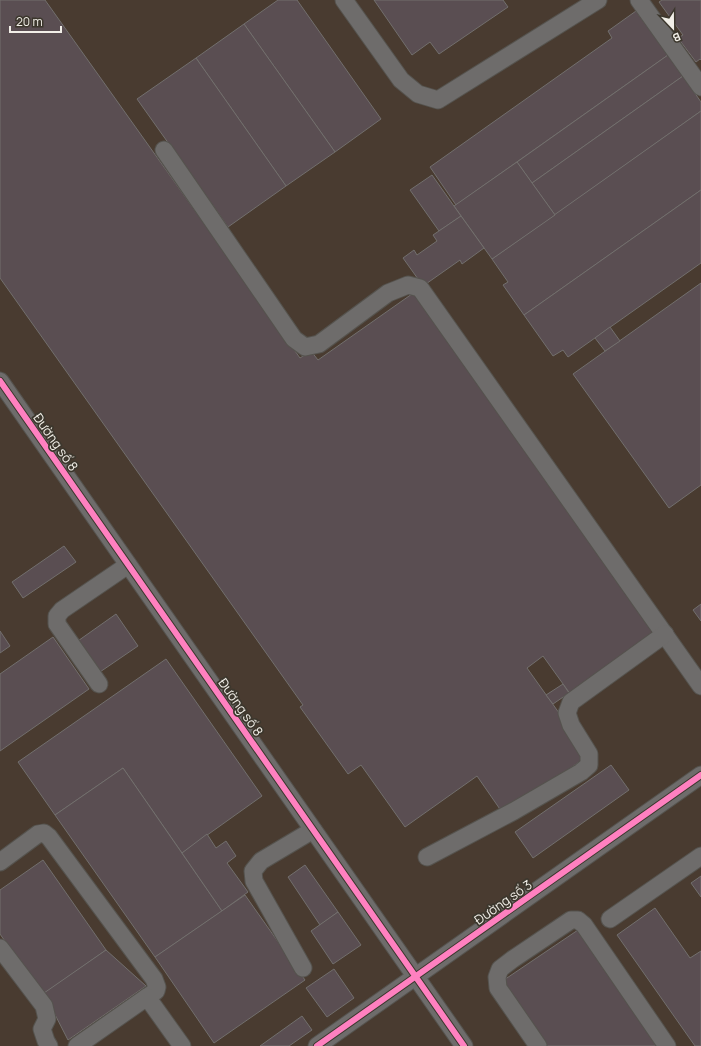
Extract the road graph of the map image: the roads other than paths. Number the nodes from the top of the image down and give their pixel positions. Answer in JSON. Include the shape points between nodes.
{"nodes":[{"id":1,"x":344,"y":0,"type":"edge"},
{"id":2,"x":598,"y":0,"type":"edge"},
{"id":3,"x":639,"y":0,"type":"edge"},
{"id":4,"x":701,"y":87,"type":"edge"},
{"id":5,"x":164,"y":150,"type":"dead end"},
{"id":6,"x":0,"y":381,"type":"edge"},
{"id":7,"x":128,"y":565,"type":"junction"},
{"id":8,"x":665,"y":634,"type":"junction"},
{"id":9,"x":99,"y":684,"type":"dead end"},
{"id":10,"x":701,"y":686,"type":"edge"},
{"id":11,"x":701,"y":775,"type":"edge"},
{"id":12,"x":313,"y":830,"type":"junction"},
{"id":13,"x":701,"y":856,"type":"edge"},
{"id":14,"x":427,"y":857,"type":"dead end"},
{"id":15,"x":0,"y":862,"type":"edge"},
{"id":16,"x":610,"y":919,"type":"dead end"},
{"id":17,"x":0,"y":948,"type":"edge"},
{"id":18,"x":303,"y":968,"type":"dead end"},
{"id":19,"x":416,"y":977,"type":"junction"},
{"id":20,"x":147,"y":997,"type":"junction"},
{"id":21,"x":49,"y":1046,"type":"edge"},
{"id":22,"x":77,"y":1046,"type":"edge"},
{"id":23,"x":182,"y":1046,"type":"edge"},
{"id":24,"x":317,"y":1046,"type":"edge"},
{"id":25,"x":464,"y":1046,"type":"edge"},
{"id":26,"x":538,"y":1046,"type":"edge"},
{"id":27,"x":667,"y":1046,"type":"edge"}],
"edges":[{"from":1,"to":2,"type":"street","via":[[401,80],[418,94],[438,100]]},
{"from":3,"to":4,"type":"street"},
{"from":5,"to":8,"type":"street","via":[[294,339],[305,347],[318,344],[388,293],[408,285],[420,288]]},
{"from":6,"to":7,"type":"street","name":"Đường số 8"},
{"from":7,"to":9,"type":"street","via":[[57,616],[57,624]]},
{"from":7,"to":12,"type":"street","name":"Đường số 8"},
{"from":8,"to":10,"type":"street"},
{"from":8,"to":14,"type":"street","via":[[572,702],[567,713],[571,725],[589,754],[589,765],[514,811]]},
{"from":11,"to":19,"type":"street","name":"Đường số 3"},
{"from":12,"to":18,"type":"street","via":[[261,861],[253,871],[254,881]]},
{"from":12,"to":19,"type":"street","name":"Đường số 8"},
{"from":13,"to":16,"type":"street"},
{"from":15,"to":20,"type":"street","via":[[38,834],[44,833],[49,837],[154,979],[156,991]]},
{"from":17,"to":21,"type":"street","via":[[44,1006],[47,1019],[42,1029]]},
{"from":19,"to":24,"type":"street","name":"Đường số 3"},
{"from":19,"to":25,"type":"street","name":"Đường số 8"},
{"from":20,"to":22,"type":"street"},
{"from":20,"to":23,"type":"street"},
{"from":26,"to":27,"type":"street","via":[[498,988],[497,977],[500,969],[513,959],[571,920],[578,920],[584,925]]}]}
